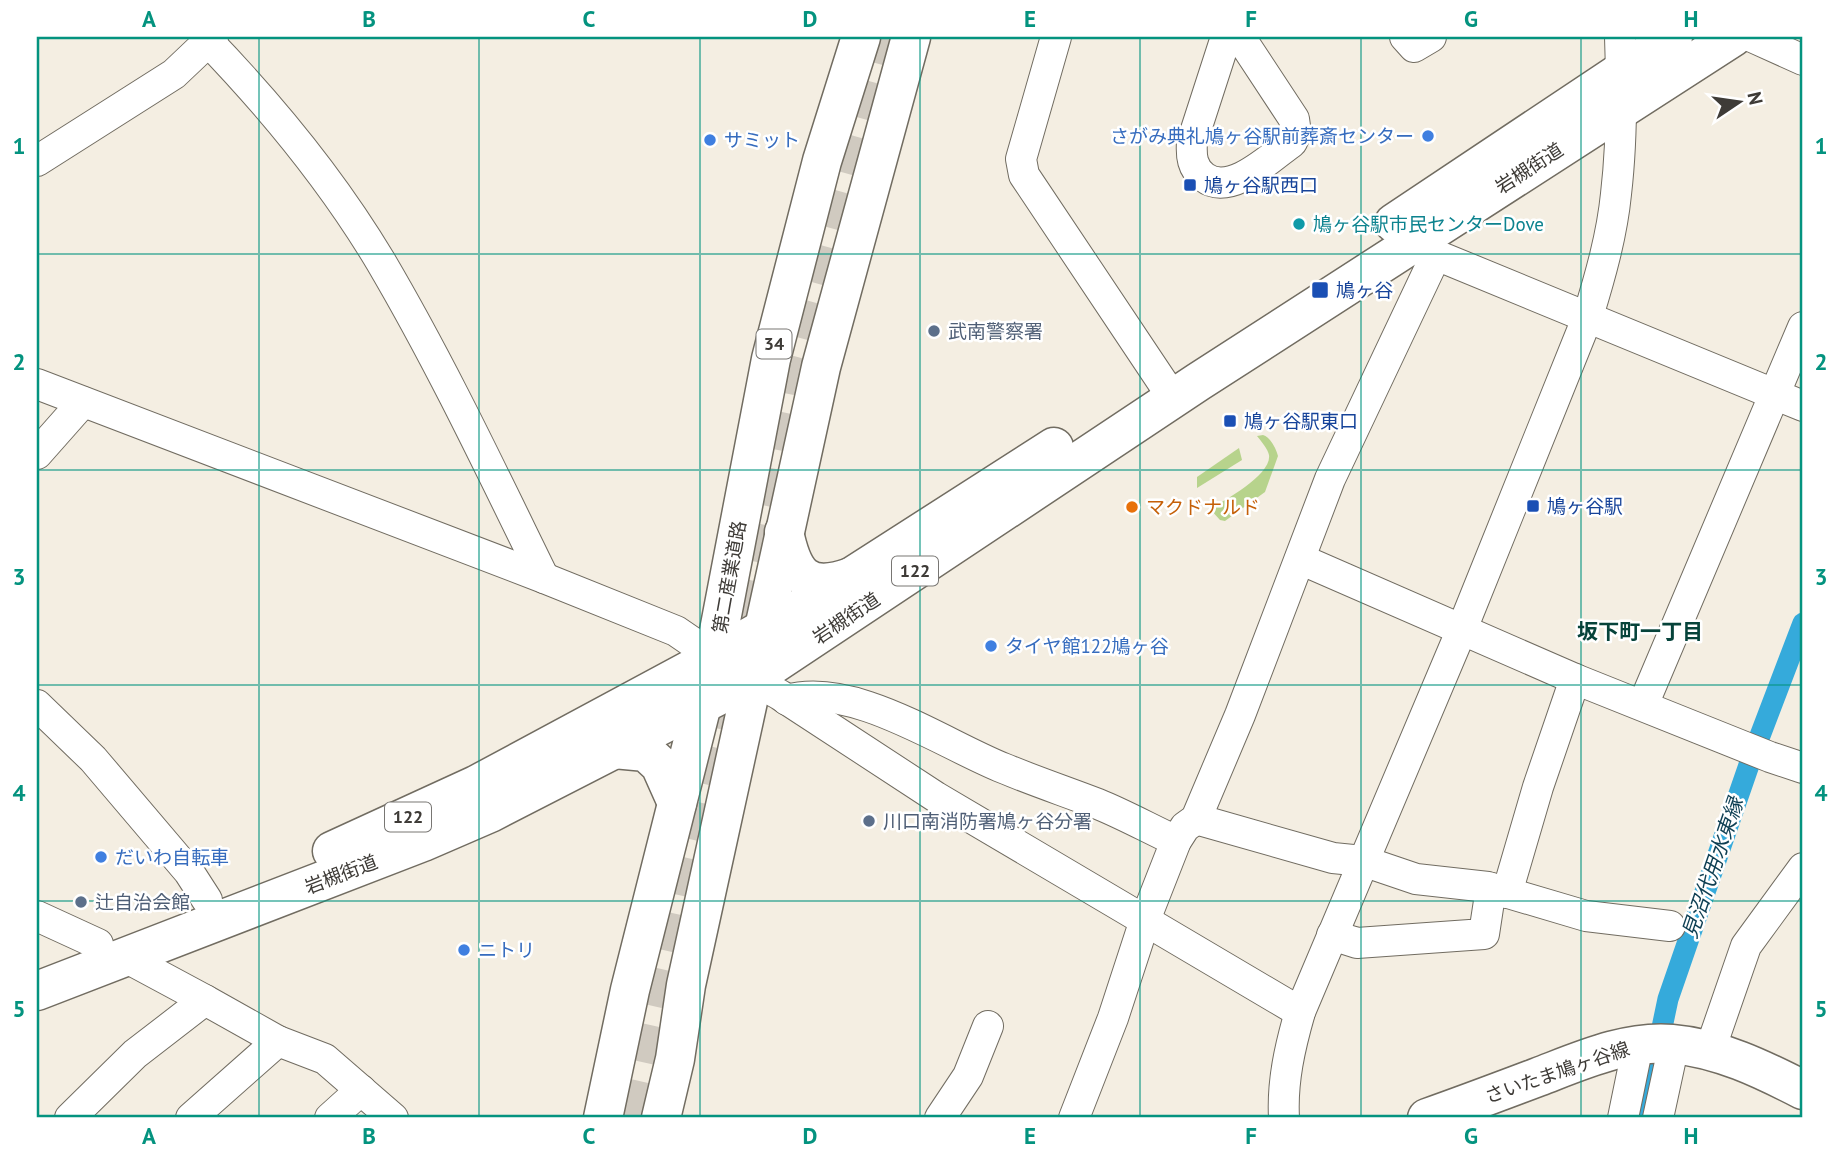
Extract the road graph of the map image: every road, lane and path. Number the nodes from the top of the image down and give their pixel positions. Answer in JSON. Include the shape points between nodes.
{"nodes":[{"id":1,"x":860,"y":37,"type":"edge"},
{"id":2,"x":911,"y":37,"type":"edge"},
{"id":3,"x":1056,"y":37,"type":"edge"},
{"id":4,"x":1226,"y":37,"type":"edge"},
{"id":5,"x":1240,"y":37,"type":"edge"},
{"id":6,"x":1405,"y":37,"type":"edge"},
{"id":7,"x":1431,"y":37,"type":"edge"},
{"id":8,"x":1673,"y":37,"type":"edge"},
{"id":9,"x":1733,"y":37,"type":"edge"},
{"id":10,"x":1752,"y":37,"type":"edge"},
{"id":11,"x":209,"y":38,"type":"edge"},
{"id":12,"x":1621,"y":54,"type":"edge"},
{"id":13,"x":1803,"y":60,"type":"edge"},
{"id":14,"x":1620,"y":110,"type":"junction"},
{"id":15,"x":37,"y":161,"type":"edge"},
{"id":16,"x":1430,"y":245,"type":"junction"},
{"id":17,"x":1588,"y":316,"type":"junction"},
{"id":18,"x":1803,"y":327,"type":"edge"},
{"id":19,"x":37,"y":384,"type":"edge"},
{"id":20,"x":1166,"y":389,"type":"junction"},
{"id":21,"x":1774,"y":394,"type":"junction"},
{"id":22,"x":83,"y":402,"type":"junction"},
{"id":23,"x":1803,"y":406,"type":"edge"},
{"id":24,"x":37,"y":454,"type":"edge"},
{"id":25,"x":784,"y":532,"type":"junction"},
{"id":26,"x":1300,"y":559,"type":"junction"},
{"id":27,"x":851,"y":577,"type":"junction"},
{"id":28,"x":544,"y":578,"type":"junction"},
{"id":29,"x":1462,"y":629,"type":"junction"},
{"id":30,"x":763,"y":630,"type":"junction"},
{"id":31,"x":714,"y":657,"type":"junction"},
{"id":32,"x":753,"y":678,"type":"junction"},
{"id":33,"x":1575,"y":679,"type":"junction"},
{"id":34,"x":787,"y":700,"type":"junction"},
{"id":35,"x":701,"y":705,"type":"junction"},
{"id":36,"x":1643,"y":705,"type":"junction"},
{"id":37,"x":37,"y":706,"type":"edge"},
{"id":38,"x":614,"y":750,"type":"junction"},
{"id":39,"x":1803,"y":768,"type":"edge"},
{"id":40,"x":677,"y":803,"type":"junction"},
{"id":41,"x":1196,"y":819,"type":"junction"},
{"id":42,"x":1176,"y":841,"type":"junction"},
{"id":43,"x":1363,"y":862,"type":"junction"},
{"id":44,"x":1803,"y":868,"type":"edge"},
{"id":45,"x":1499,"y":891,"type":"junction"},
{"id":46,"x":207,"y":900,"type":"junction"},
{"id":47,"x":37,"y":916,"type":"edge"},
{"id":48,"x":1145,"y":920,"type":"junction"},
{"id":49,"x":1670,"y":926,"type":"dead end"},
{"id":50,"x":1332,"y":934,"type":"junction"},
{"id":51,"x":111,"y":951,"type":"junction"},
{"id":52,"x":37,"y":967,"type":"edge"},
{"id":53,"x":686,"y":985,"type":"junction"},
{"id":54,"x":630,"y":990,"type":"junction"},
{"id":55,"x":37,"y":991,"type":"edge"},
{"id":56,"x":205,"y":1000,"type":"junction"},
{"id":57,"x":1300,"y":1012,"type":"junction"},
{"id":58,"x":988,"y":1026,"type":"dead end"},
{"id":59,"x":278,"y":1041,"type":"junction"},
{"id":60,"x":1668,"y":1045,"type":"junction"},
{"id":61,"x":361,"y":1090,"type":"junction"},
{"id":62,"x":1803,"y":1090,"type":"edge"},
{"id":63,"x":665,"y":1103,"type":"edge"},
{"id":64,"x":604,"y":1111,"type":"edge"},
{"id":65,"x":70,"y":1118,"type":"edge"},
{"id":66,"x":191,"y":1118,"type":"edge"},
{"id":67,"x":330,"y":1118,"type":"edge"},
{"id":68,"x":393,"y":1118,"type":"edge"},
{"id":69,"x":940,"y":1118,"type":"edge"},
{"id":70,"x":1074,"y":1118,"type":"edge"},
{"id":71,"x":1284,"y":1118,"type":"edge"},
{"id":72,"x":1427,"y":1118,"type":"edge"},
{"id":73,"x":1623,"y":1118,"type":"edge"},
{"id":74,"x":1658,"y":1118,"type":"edge"}],
"edges":[{"from":1,"to":31,"type":"main road","name":"第二産業道路","number":"34","via":[[822,161],[771,359]]},
{"from":2,"to":25,"type":"main road","via":[[821,368]]},
{"from":3,"to":20,"type":"street","via":[[1021,167]]},
{"from":4,"to":5,"type":"street","via":[[1191,153],[1202,175],[1225,184],[1237,181],[1292,142],[1296,133],[1294,119]]},
{"from":6,"to":7,"type":"street","via":[[1414,47]]},
{"from":8,"to":12,"type":"main road","name":"岩槻街道","number":"122"},
{"from":9,"to":14,"type":"main road","name":"岩槻街道","number":"122"},
{"from":10,"to":13,"type":"street"},
{"from":11,"to":15,"type":"street","via":[[174,75]]},
{"from":11,"to":28,"type":"street","via":[[267,103],[380,261],[459,406]]},
{"from":12,"to":14,"type":"street"},
{"from":12,"to":20,"type":"main road","name":"岩槻街道","number":"122"},
{"from":14,"to":16,"type":"main road","name":"岩槻街道","number":"122"},
{"from":14,"to":17,"type":"street","via":[[1616,195]]},
{"from":16,"to":17,"type":"street"},
{"from":16,"to":20,"type":"main road","name":"岩槻街道","number":"122"},
{"from":16,"to":26,"type":"street"},
{"from":17,"to":21,"type":"street"},
{"from":17,"to":29,"type":"street"},
{"from":18,"to":21,"type":"street"},
{"from":19,"to":22,"type":"street"},
{"from":20,"to":27,"type":"main road","name":"岩槻街道","number":"122"},
{"from":20,"to":32,"type":"main road","name":"岩槻街道","number":"122"},
{"from":21,"to":23,"type":"street"},
{"from":21,"to":36,"type":"street"},
{"from":22,"to":24,"type":"street"},
{"from":22,"to":28,"type":"street"},
{"from":25,"to":27,"type":"main road","via":[[798,573],[826,584]]},
{"from":25,"to":30,"type":"main road"},
{"from":26,"to":29,"type":"street"},
{"from":26,"to":41,"type":"street"},
{"from":27,"to":30,"type":"main road","name":"岩槻街道","number":"122"},
{"from":28,"to":31,"type":"street","via":[[676,631]]},
{"from":29,"to":33,"type":"street"},
{"from":29,"to":43,"type":"street"},
{"from":30,"to":31,"type":"main road","name":"岩槻街道","number":"122"},
{"from":30,"to":32,"type":"main road"},
{"from":31,"to":32,"type":"street"},
{"from":31,"to":35,"type":"main road","name":"第二産業道路","number":"34"},
{"from":31,"to":46,"type":"main road","name":"岩槻街道","number":"122","via":[[476,785],[346,845]]},
{"from":32,"to":34,"type":"street"},
{"from":32,"to":35,"type":"main road","name":"岩槻街道","number":"122"},
{"from":32,"to":53,"type":"main road"},
{"from":33,"to":36,"type":"street"},
{"from":33,"to":45,"type":"street"},
{"from":34,"to":42,"type":"street","via":[[813,695],[864,706]]},
{"from":34,"to":48,"type":"street","via":[[936,797]]},
{"from":35,"to":38,"type":"main road","name":"岩槻街道","number":"122"},
{"from":35,"to":40,"type":"main road","name":"第二産業道路","number":"34"},
{"from":36,"to":39,"type":"street"},
{"from":37,"to":46,"type":"street","via":[[93,759]]},
{"from":38,"to":40,"type":"main road","via":[[646,752],[664,771]]},
{"from":38,"to":51,"type":"main road","name":"岩槻街道","number":"122","via":[[423,842]]},
{"from":40,"to":54,"type":"main road","name":"第二産業道路","number":"34"},
{"from":41,"to":42,"type":"street"},
{"from":41,"to":43,"type":"street","via":[[1333,858]]},
{"from":42,"to":48,"type":"street"},
{"from":43,"to":45,"type":"street","via":[[1416,879]]},
{"from":43,"to":50,"type":"street"},
{"from":44,"to":60,"type":"street"},
{"from":45,"to":49,"type":"street","via":[[1587,916]]},
{"from":45,"to":50,"type":"street","via":[[1484,934],[1357,943]]},
{"from":46,"to":51,"type":"main road","name":"岩槻街道","number":"122"},
{"from":47,"to":51,"type":"street"},
{"from":48,"to":57,"type":"street"},
{"from":48,"to":70,"type":"street","via":[[1114,1018]]},
{"from":50,"to":57,"type":"street"},
{"from":51,"to":52,"type":"main road","name":"岩槻街道","number":"122"},
{"from":51,"to":55,"type":"main road","name":"岩槻街道","number":"122"},
{"from":51,"to":56,"type":"street"},
{"from":53,"to":54,"type":"main road","via":[[672,1021],[654,1028],[641,1019]]},
{"from":53,"to":63,"type":"main road"},
{"from":54,"to":64,"type":"main road","name":"第二産業道路","number":"34"},
{"from":56,"to":59,"type":"street"},
{"from":56,"to":65,"type":"street","via":[[135,1054]]},
{"from":57,"to":71,"type":"street","via":[[1283,1092]]},
{"from":58,"to":69,"type":"street","via":[[968,1076]]},
{"from":59,"to":61,"type":"street","via":[[325,1059]]},
{"from":59,"to":66,"type":"street"},
{"from":60,"to":62,"type":"main road","via":[[1736,1058]]},
{"from":60,"to":72,"type":"main road","name":"さいたま鳩ヶ谷線","via":[[1610,1052]]},
{"from":60,"to":73,"type":"street"},
{"from":60,"to":74,"type":"street"},
{"from":61,"to":67,"type":"street"},
{"from":61,"to":68,"type":"street"},
{"from":63,"to":64,"type":"main road","via":[[667,1074],[660,1065],[639,1059],[623,1069]]}]}
